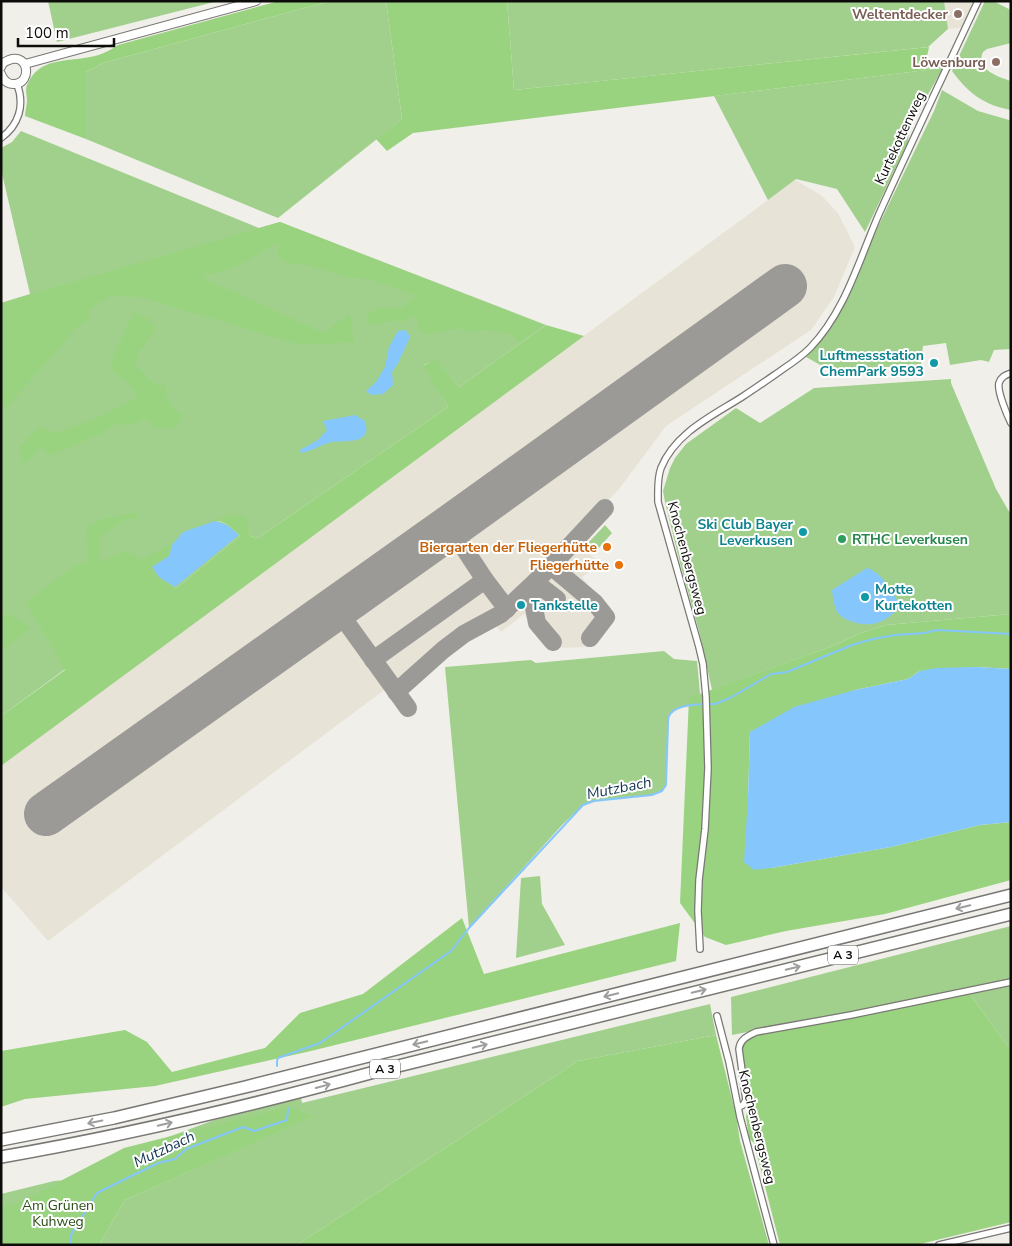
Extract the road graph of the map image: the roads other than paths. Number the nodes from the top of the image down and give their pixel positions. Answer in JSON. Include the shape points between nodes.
{"nodes":[{"id":1,"x":256,"y":1,"type":"edge"},
{"id":2,"x":978,"y":1,"type":"edge"},
{"id":3,"x":2,"y":63,"type":"edge"},
{"id":4,"x":25,"y":64,"type":"junction"},
{"id":5,"x":1,"y":74,"type":"edge"},
{"id":6,"x":17,"y":84,"type":"junction"},
{"id":7,"x":1,"y":138,"type":"edge"},
{"id":8,"x":859,"y":260,"type":"joint"},
{"id":9,"x":1011,"y":373,"type":"edge"},
{"id":10,"x":1011,"y":423,"type":"edge"},
{"id":11,"x":1011,"y":895,"type":"edge"},
{"id":12,"x":1011,"y":914,"type":"edge"},
{"id":13,"x":700,"y":949,"type":"dead end"},
{"id":14,"x":1011,"y":982,"type":"edge"},
{"id":15,"x":717,"y":1016,"type":"dead end"},
{"id":16,"x":738,"y":1107,"type":"junction"},
{"id":17,"x":1,"y":1140,"type":"edge"},
{"id":18,"x":1,"y":1157,"type":"edge"},
{"id":19,"x":1011,"y":1228,"type":"edge"},
{"id":20,"x":774,"y":1245,"type":"edge"},
{"id":21,"x":939,"y":1245,"type":"edge"}],
"edges":[{"from":1,"to":4,"type":"street"},
{"from":2,"to":8,"type":"street","name":"Kurtekottenweg"},
{"from":3,"to":4,"type":"street","via":[[12,58]]},
{"from":4,"to":6,"type":"street","via":[[26,74]]},
{"from":5,"to":6,"type":"street","via":[[6,82]]},
{"from":6,"to":7,"type":"street","via":[[20,110],[13,128]]},
{"from":8,"to":13,"type":"street","name":"Knochenbergsweg","via":[[842,303],[828,327],[809,349],[683,436],[661,470],[658,502],[699,647],[706,697],[708,768],[699,880]]},
{"from":9,"to":10,"type":"street","via":[[1003,376],[998,384]]},
{"from":11,"to":17,"type":"highway","number":"A 3","one_way":true,"via":[[245,1087]]},
{"from":18,"to":12,"type":"highway","number":"A 3","one_way":true,"via":[[117,1135],[269,1099]]},
{"from":14,"to":16,"type":"street","via":[[746,1036],[739,1045],[746,1100]]},
{"from":15,"to":16,"type":"street","name":"Knochenbergsweg"},
{"from":16,"to":20,"type":"street","name":"Knochenbergsweg"},
{"from":19,"to":21,"type":"street"}]}
